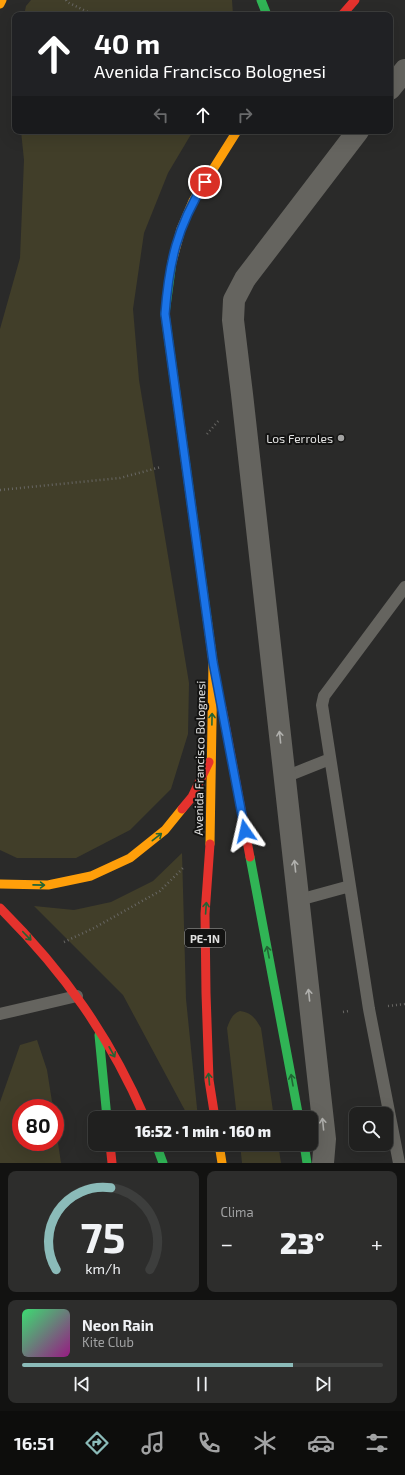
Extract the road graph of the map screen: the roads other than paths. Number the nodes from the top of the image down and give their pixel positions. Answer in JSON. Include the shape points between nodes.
{"nodes":[{"id":1,"x":2,"y":0,"type":"edge"},
{"id":2,"x":261,"y":0,"type":"edge"},
{"id":3,"x":355,"y":0,"type":"edge"},
{"id":4,"x":0,"y":4,"type":"edge"},
{"id":5,"x":266,"y":12,"type":"edge"},
{"id":6,"x":345,"y":12,"type":"edge"},
{"id":7,"x":405,"y":70,"type":"edge"},
{"id":8,"x":393,"y":85,"type":"edge"},
{"id":9,"x":236,"y":134,"type":"edge"},
{"id":10,"x":356,"y":134,"type":"edge"},
{"id":11,"x":405,"y":586,"type":"edge"},
{"id":12,"x":213,"y":662,"type":"junction"},
{"id":13,"x":212,"y":758,"type":"junction"},
{"id":14,"x":330,"y":760,"type":"junction"},
{"id":15,"x":285,"y":777,"type":"junction"},
{"id":16,"x":0,"y":884,"type":"edge"},
{"id":17,"x":350,"y":886,"type":"junction"},
{"id":18,"x":299,"y":900,"type":"junction"},
{"id":19,"x":0,"y":908,"type":"edge"},
{"id":20,"x":77,"y":996,"type":"junction"},
{"id":21,"x":0,"y":1014,"type":"edge"},
{"id":22,"x":98,"y":1030,"type":"junction"},
{"id":23,"x":106,"y":1111,"type":"edge"},
{"id":24,"x":142,"y":1111,"type":"edge"},
{"id":25,"x":214,"y":1111,"type":"edge"},
{"id":26,"x":298,"y":1111,"type":"edge"},
{"id":27,"x":111,"y":1151,"type":"edge"},
{"id":28,"x":158,"y":1151,"type":"edge"},
{"id":29,"x":220,"y":1151,"type":"edge"},
{"id":30,"x":305,"y":1151,"type":"edge"},
{"id":31,"x":112,"y":1163,"type":"edge"},
{"id":32,"x":162,"y":1163,"type":"edge"},
{"id":33,"x":222,"y":1163,"type":"edge"},
{"id":34,"x":307,"y":1163,"type":"edge"},
{"id":35,"x":323,"y":1163,"type":"edge"},
{"id":36,"x":399,"y":1163,"type":"edge"}],
"edges":[{"from":1,"to":4,"type":"main road"},
{"from":2,"to":5,"type":"main road"},
{"from":3,"to":6,"type":"main road"},
{"from":7,"to":8,"type":"street"},
{"from":9,"to":12,"type":"main road","name":"Avenida Francisco Bolognesi","number":"PE-1N","via":[[193,201],[181,228],[167,282],[165,314]]},
{"from":15,"to":10,"type":"street","one_way":true,"via":[[233,320],[234,300],[245,279]]},
{"from":11,"to":14,"type":"lane","via":[[324,696],[322,705]]},
{"from":13,"to":12,"type":"main road","name":"Avenida Francisco Bolognesi","number":"PE-1N","one_way":true},
{"from":26,"to":12,"type":"main road","one_way":true},
{"from":16,"to":13,"type":"main road","one_way":true,"via":[[48,885],[91,876],[130,858],[165,830],[192,797]]},
{"from":25,"to":13,"type":"main road","name":"Avenida Francisco Bolognesi","number":"PE-1N","one_way":true,"via":[[209,1080],[205,914]]},
{"from":14,"to":15,"type":"lane"},
{"from":14,"to":17,"type":"lane"},
{"from":18,"to":15,"type":"street","one_way":true},
{"from":17,"to":18,"type":"lane"},
{"from":17,"to":36,"type":"lane","via":[[369,1009]]},
{"from":35,"to":18,"type":"street","one_way":true,"via":[[325,1139]]},
{"from":19,"to":20,"type":"main road","one_way":true},
{"from":20,"to":21,"type":"lane"},
{"from":20,"to":22,"type":"main road"},
{"from":22,"to":23,"type":"main road"},
{"from":22,"to":24,"type":"main road","one_way":true,"via":[[112,1050]]},
{"from":27,"to":31,"type":"main road"},
{"from":28,"to":32,"type":"main road"},
{"from":29,"to":33,"type":"main road"},
{"from":30,"to":34,"type":"main road"}]}
